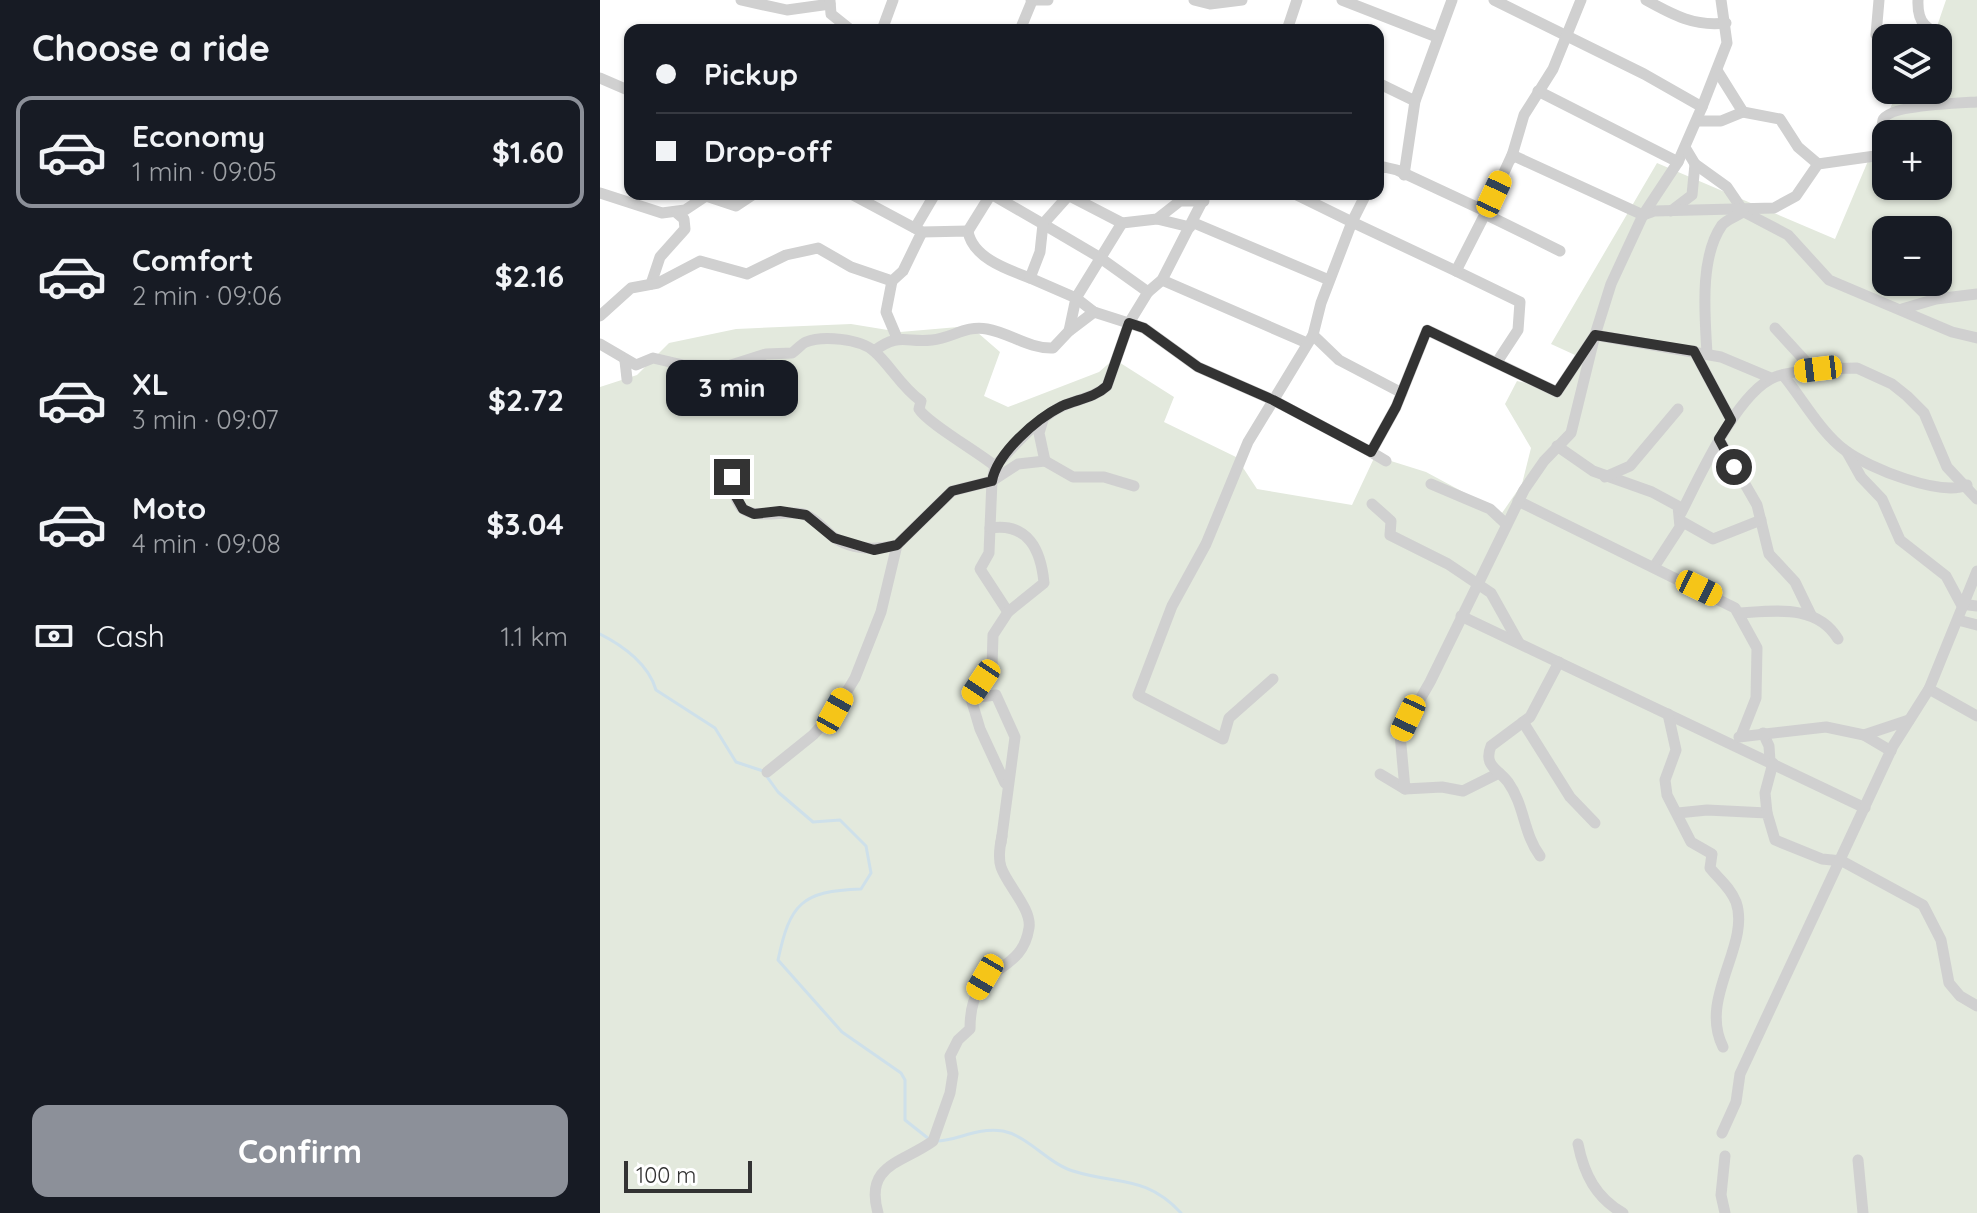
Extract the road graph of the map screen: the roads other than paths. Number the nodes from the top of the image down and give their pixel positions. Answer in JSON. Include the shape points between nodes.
{"nodes":[{"id":1,"x":741,"y":0,"type":"edge"},
{"id":2,"x":893,"y":0,"type":"edge"},
{"id":3,"x":1031,"y":0,"type":"edge"},
{"id":4,"x":1048,"y":0,"type":"edge"},
{"id":5,"x":1194,"y":0,"type":"edge"},
{"id":6,"x":1242,"y":0,"type":"edge"},
{"id":7,"x":1297,"y":0,"type":"edge"},
{"id":8,"x":1342,"y":0,"type":"edge"},
{"id":9,"x":1494,"y":0,"type":"edge"},
{"id":10,"x":1581,"y":0,"type":"edge"},
{"id":11,"x":1646,"y":0,"type":"edge"},
{"id":12,"x":1721,"y":0,"type":"edge"},
{"id":13,"x":1879,"y":0,"type":"edge"},
{"id":14,"x":1918,"y":0,"type":"edge"},
{"id":15,"x":830,"y":2,"type":"edge"},
{"id":16,"x":1448,"y":2,"type":"edge"},
{"id":17,"x":1726,"y":23,"type":"junction"},
{"id":18,"x":844,"y":24,"type":"edge"},
{"id":19,"x":884,"y":24,"type":"edge"},
{"id":20,"x":1022,"y":24,"type":"edge"},
{"id":21,"x":1289,"y":24,"type":"edge"},
{"id":22,"x":1877,"y":24,"type":"edge"},
{"id":23,"x":1923,"y":24,"type":"edge"},
{"id":24,"x":1566,"y":35,"type":"junction"},
{"id":25,"x":1437,"y":37,"type":"junction"},
{"id":26,"x":1718,"y":72,"type":"junction"},
{"id":27,"x":600,"y":78,"type":"edge"},
{"id":28,"x":1384,"y":86,"type":"edge"},
{"id":29,"x":624,"y":88,"type":"edge"},
{"id":30,"x":1538,"y":91,"type":"junction"},
{"id":31,"x":1415,"y":101,"type":"junction"},
{"id":32,"x":1977,"y":102,"type":"edge"},
{"id":33,"x":1702,"y":107,"type":"junction"},
{"id":34,"x":1743,"y":112,"type":"junction"},
{"id":35,"x":1697,"y":121,"type":"junction"},
{"id":36,"x":1686,"y":149,"type":"junction"},
{"id":37,"x":1512,"y":155,"type":"junction"},
{"id":38,"x":1678,"y":162,"type":"junction"},
{"id":39,"x":1695,"y":164,"type":"junction"},
{"id":40,"x":1818,"y":164,"type":"junction"},
{"id":41,"x":1384,"y":169,"type":"edge"},
{"id":42,"x":1404,"y":175,"type":"junction"},
{"id":43,"x":600,"y":193,"type":"edge"},
{"id":44,"x":624,"y":196,"type":"edge"},
{"id":45,"x":637,"y":200,"type":"edge"},
{"id":46,"x":696,"y":200,"type":"edge"},
{"id":47,"x":722,"y":200,"type":"edge"},
{"id":48,"x":745,"y":200,"type":"edge"},
{"id":49,"x":862,"y":200,"type":"edge"},
{"id":50,"x":932,"y":200,"type":"edge"},
{"id":51,"x":987,"y":200,"type":"edge"},
{"id":52,"x":1001,"y":200,"type":"edge"},
{"id":53,"x":1063,"y":200,"type":"edge"},
{"id":54,"x":1077,"y":200,"type":"edge"},
{"id":55,"x":1184,"y":200,"type":"edge"},
{"id":56,"x":1204,"y":200,"type":"edge"},
{"id":57,"x":1307,"y":200,"type":"edge"},
{"id":58,"x":1363,"y":200,"type":"edge"},
{"id":59,"x":1670,"y":211,"type":"junction"},
{"id":60,"x":1744,"y":212,"type":"junction"},
{"id":61,"x":677,"y":213,"type":"junction"},
{"id":62,"x":1485,"y":213,"type":"junction"},
{"id":63,"x":1643,"y":215,"type":"junction"},
{"id":64,"x":1157,"y":219,"type":"junction"},
{"id":65,"x":1352,"y":222,"type":"junction"},
{"id":66,"x":1122,"y":223,"type":"junction"},
{"id":67,"x":1043,"y":224,"type":"junction"},
{"id":68,"x":1192,"y":225,"type":"junction"},
{"id":69,"x":918,"y":230,"type":"junction"},
{"id":70,"x":968,"y":231,"type":"junction"},
{"id":71,"x":1560,"y":251,"type":"dead end"},
{"id":72,"x":1099,"y":257,"type":"junction"},
{"id":73,"x":1456,"y":271,"type":"junction"},
{"id":74,"x":1030,"y":278,"type":"junction"},
{"id":75,"x":1162,"y":280,"type":"junction"},
{"id":76,"x":1329,"y":280,"type":"junction"},
{"id":77,"x":892,"y":281,"type":"junction"},
{"id":78,"x":651,"y":284,"type":"junction"},
{"id":79,"x":1148,"y":292,"type":"junction"},
{"id":80,"x":1977,"y":294,"type":"edge"},
{"id":81,"x":1076,"y":298,"type":"junction"},
{"id":82,"x":1902,"y":309,"type":"junction"},
{"id":83,"x":1094,"y":312,"type":"junction"},
{"id":84,"x":600,"y":316,"type":"edge"},
{"id":85,"x":1129,"y":323,"type":"junction"},
{"id":86,"x":1775,"y":328,"type":"dead end"},
{"id":87,"x":1069,"y":331,"type":"junction"},
{"id":88,"x":1595,"y":335,"type":"junction"},
{"id":89,"x":897,"y":338,"type":"junction"},
{"id":90,"x":1977,"y":338,"type":"edge"},
{"id":91,"x":1310,"y":339,"type":"junction"},
{"id":92,"x":600,"y":344,"type":"edge"},
{"id":93,"x":874,"y":351,"type":"junction"},
{"id":94,"x":1694,"y":351,"type":"junction"},
{"id":95,"x":1707,"y":354,"type":"junction"},
{"id":96,"x":625,"y":361,"type":"junction"},
{"id":97,"x":1497,"y":362,"type":"junction"},
{"id":98,"x":1818,"y":369,"type":"junction"},
{"id":99,"x":1777,"y":376,"type":"junction"},
{"id":100,"x":627,"y":379,"type":"dead end"},
{"id":101,"x":1402,"y":393,"type":"junction"},
{"id":102,"x":1273,"y":400,"type":"junction"},
{"id":103,"x":1678,"y":409,"type":"dead end"},
{"id":104,"x":1043,"y":420,"type":"junction"},
{"id":105,"x":1731,"y":420,"type":"junction"},
{"id":106,"x":1719,"y":439,"type":"junction"},
{"id":107,"x":1557,"y":446,"type":"junction"},
{"id":108,"x":1371,"y":452,"type":"junction"},
{"id":109,"x":1847,"y":452,"type":"junction"},
{"id":110,"x":730,"y":461,"type":"dead end"},
{"id":111,"x":1045,"y":461,"type":"junction"},
{"id":112,"x":1386,"y":461,"type":"dead end"},
{"id":113,"x":995,"y":466,"type":"junction"},
{"id":114,"x":1605,"y":477,"type":"junction"},
{"id":115,"x":992,"y":481,"type":"junction"},
{"id":116,"x":1431,"y":484,"type":"dead end"},
{"id":117,"x":1967,"y":485,"type":"junction"},
{"id":118,"x":1134,"y":486,"type":"dead end"},
{"id":119,"x":1977,"y":500,"type":"edge"},
{"id":120,"x":1518,"y":501,"type":"junction"},
{"id":121,"x":1372,"y":504,"type":"dead end"},
{"id":122,"x":1681,"y":517,"type":"junction"},
{"id":123,"x":1761,"y":520,"type":"junction"},
{"id":124,"x":1506,"y":524,"type":"junction"},
{"id":125,"x":990,"y":528,"type":"junction"},
{"id":126,"x":897,"y":545,"type":"junction"},
{"id":127,"x":1654,"y":567,"type":"junction"},
{"id":128,"x":1977,"y":571,"type":"edge"},
{"id":129,"x":1476,"y":585,"type":"junction"},
{"id":130,"x":1961,"y":604,"type":"junction"},
{"id":131,"x":1977,"y":606,"type":"edge"},
{"id":132,"x":1008,"y":612,"type":"junction"},
{"id":133,"x":1739,"y":613,"type":"junction"},
{"id":134,"x":1811,"y":615,"type":"junction"},
{"id":135,"x":1461,"y":616,"type":"junction"},
{"id":136,"x":1958,"y":620,"type":"junction"},
{"id":137,"x":1977,"y":625,"type":"edge"},
{"id":138,"x":1838,"y":639,"type":"dead end"},
{"id":139,"x":1519,"y":643,"type":"junction"},
{"id":140,"x":1559,"y":662,"type":"junction"},
{"id":141,"x":1273,"y":679,"type":"dead end"},
{"id":142,"x":1929,"y":689,"type":"junction"},
{"id":143,"x":970,"y":695,"type":"junction"},
{"id":144,"x":1668,"y":714,"type":"junction"},
{"id":145,"x":1977,"y":716,"type":"edge"},
{"id":146,"x":1909,"y":720,"type":"junction"},
{"id":147,"x":1523,"y":722,"type":"junction"},
{"id":148,"x":1763,"y":733,"type":"junction"},
{"id":149,"x":1864,"y":735,"type":"junction"},
{"id":150,"x":1741,"y":736,"type":"junction"},
{"id":151,"x":1728,"y":743,"type":"junction"},
{"id":152,"x":1891,"y":751,"type":"junction"},
{"id":153,"x":1772,"y":762,"type":"junction"},
{"id":154,"x":767,"y":772,"type":"dead end"},
{"id":155,"x":1499,"y":773,"type":"junction"},
{"id":156,"x":1380,"y":774,"type":"dead end"},
{"id":157,"x":1405,"y":789,"type":"junction"},
{"id":158,"x":1865,"y":808,"type":"junction"},
{"id":159,"x":1678,"y":813,"type":"junction"},
{"id":160,"x":1767,"y":813,"type":"junction"},
{"id":161,"x":1595,"y":823,"type":"dead end"},
{"id":162,"x":1001,"y":843,"type":"junction"},
{"id":163,"x":1540,"y":856,"type":"dead end"},
{"id":164,"x":1842,"y":861,"type":"junction"},
{"id":165,"x":1977,"y":1006,"type":"edge"},
{"id":166,"x":1723,"y":1047,"type":"dead end"},
{"id":167,"x":1722,"y":1133,"type":"dead end"},
{"id":168,"x":1578,"y":1144,"type":"dead end"},
{"id":169,"x":1725,"y":1156,"type":"dead end"},
{"id":170,"x":1858,"y":1160,"type":"dead end"},
{"id":171,"x":878,"y":1213,"type":"edge"},
{"id":172,"x":1623,"y":1213,"type":"edge"},
{"id":173,"x":1725,"y":1213,"type":"edge"},
{"id":174,"x":1863,"y":1213,"type":"edge"}],
"edges":[{"from":1,"to":15,"type":"street","via":[[787,10]]},
{"from":2,"to":19,"type":"street"},
{"from":3,"to":4,"type":"street"},
{"from":3,"to":20,"type":"street"},
{"from":5,"to":6,"type":"street"},
{"from":7,"to":21,"type":"street"},
{"from":8,"to":25,"type":"street"},
{"from":9,"to":24,"type":"street"},
{"from":10,"to":24,"type":"street"},
{"from":11,"to":17,"type":"street","via":[[1685,20]]},
{"from":12,"to":17,"type":"street"},
{"from":13,"to":22,"type":"street"},
{"from":14,"to":23,"type":"street"},
{"from":15,"to":18,"type":"street","via":[[831,14]]},
{"from":16,"to":25,"type":"street"},
{"from":17,"to":26,"type":"street","via":[[1727,43]]},
{"from":24,"to":30,"type":"street"},
{"from":24,"to":33,"type":"street"},
{"from":25,"to":31,"type":"street"},
{"from":26,"to":33,"type":"street"},
{"from":26,"to":34,"type":"street"},
{"from":27,"to":29,"type":"street"},
{"from":28,"to":31,"type":"street"},
{"from":30,"to":37,"type":"street"},
{"from":30,"to":38,"type":"street"},
{"from":31,"to":42,"type":"street"},
{"from":32,"to":40,"type":"street","via":[[1901,109],[1883,119],[1883,144],[1875,156]]},
{"from":33,"to":35,"type":"street"},
{"from":34,"to":35,"type":"street","via":[[1721,121]]},
{"from":34,"to":40,"type":"street","via":[[1780,119],[1798,147]]},
{"from":35,"to":36,"type":"street"},
{"from":36,"to":38,"type":"street"},
{"from":36,"to":39,"type":"street"},
{"from":37,"to":62,"type":"street"},
{"from":37,"to":63,"type":"street"},
{"from":38,"to":63,"type":"street"},
{"from":39,"to":59,"type":"street","via":[[1692,195]]},
{"from":39,"to":60,"type":"street","via":[[1719,178]]},
{"from":40,"to":60,"type":"street","via":[[1788,203]]},
{"from":41,"to":42,"type":"street"},
{"from":42,"to":62,"type":"street"},
{"from":43,"to":44,"type":"street"},
{"from":45,"to":61,"type":"street","via":[[662,213]]},
{"from":46,"to":61,"type":"street"},
{"from":47,"to":48,"type":"street","via":[[736,206]]},
{"from":49,"to":69,"type":"street"},
{"from":50,"to":69,"type":"street"},
{"from":51,"to":70,"type":"street"},
{"from":52,"to":67,"type":"street"},
{"from":53,"to":67,"type":"street"},
{"from":54,"to":66,"type":"street"},
{"from":55,"to":64,"type":"street","via":[[1172,203]]},
{"from":56,"to":68,"type":"street"},
{"from":57,"to":65,"type":"street"},
{"from":58,"to":65,"type":"street"},
{"from":59,"to":60,"type":"street"},
{"from":59,"to":63,"type":"street"},
{"from":60,"to":82,"type":"street","via":[[1788,235],[1829,280]]},
{"from":60,"to":95,"type":"street","via":[[1723,224],[1710,259],[1703,301]]},
{"from":61,"to":78,"type":"street","via":[[685,229],[660,257]]},
{"from":62,"to":71,"type":"street"},
{"from":62,"to":73,"type":"street"},
{"from":63,"to":88,"type":"street","via":[[1611,284]]},
{"from":64,"to":66,"type":"street"},
{"from":64,"to":68,"type":"street"},
{"from":65,"to":73,"type":"street"},
{"from":65,"to":76,"type":"street"},
{"from":66,"to":72,"type":"street"},
{"from":67,"to":72,"type":"street"},
{"from":67,"to":74,"type":"street"},
{"from":68,"to":75,"type":"street"},
{"from":68,"to":76,"type":"street"},
{"from":69,"to":70,"type":"street"},
{"from":69,"to":77,"type":"street","via":[[903,271]]},
{"from":70,"to":74,"type":"street","via":[[990,260]]},
{"from":72,"to":79,"type":"street"},
{"from":72,"to":81,"type":"street"},
{"from":73,"to":97,"type":"street","via":[[1520,302],[1518,330]]},
{"from":74,"to":81,"type":"street"},
{"from":75,"to":79,"type":"street"},
{"from":75,"to":91,"type":"street"},
{"from":76,"to":91,"type":"street"},
{"from":77,"to":78,"type":"street","via":[[818,248],[786,255],[747,274],[700,261]]},
{"from":77,"to":89,"type":"street","via":[[886,312]]},
{"from":78,"to":84,"type":"street","via":[[631,288]]},
{"from":79,"to":85,"type":"street"},
{"from":80,"to":82,"type":"street"},
{"from":81,"to":83,"type":"street"},
{"from":81,"to":87,"type":"street"},
{"from":82,"to":90,"type":"street"},
{"from":83,"to":85,"type":"street"},
{"from":83,"to":87,"type":"street"},
{"from":85,"to":102,"type":"street","via":[[1198,367]]},
{"from":85,"to":104,"type":"street","via":[[1107,386]]},
{"from":86,"to":98,"type":"street","via":[[1796,354]]},
{"from":87,"to":89,"type":"street","via":[[1053,348],[988,329],[971,328],[929,340]]},
{"from":88,"to":94,"type":"street"},
{"from":88,"to":97,"type":"street","via":[[1557,392]]},
{"from":88,"to":107,"type":"street","via":[[1571,433]]},
{"from":89,"to":93,"type":"street"},
{"from":91,"to":101,"type":"street"},
{"from":91,"to":102,"type":"street"},
{"from":92,"to":96,"type":"street"},
{"from":93,"to":96,"type":"street","via":[[819,339],[792,353],[760,355],[739,365]]},
{"from":93,"to":113,"type":"street","via":[[921,401],[925,420]]},
{"from":94,"to":95,"type":"street"},
{"from":94,"to":105,"type":"street"},
{"from":95,"to":99,"type":"street"},
{"from":96,"to":100,"type":"street"},
{"from":97,"to":101,"type":"street","via":[[1427,330]]},
{"from":98,"to":99,"type":"street"},
{"from":98,"to":117,"type":"street","via":[[1857,368],[1899,390],[1924,413],[1941,459]]},
{"from":99,"to":105,"type":"street"},
{"from":99,"to":109,"type":"street"},
{"from":101,"to":108,"type":"street"},
{"from":102,"to":108,"type":"street"},
{"from":102,"to":141,"type":"street","via":[[1172,606],[1138,695],[1223,739],[1229,718]]},
{"from":103,"to":114,"type":"street","via":[[1630,466]]},
{"from":104,"to":111,"type":"street","via":[[1039,433]]},
{"from":104,"to":113,"type":"street"},
{"from":105,"to":106,"type":"street"},
{"from":106,"to":122,"type":"street"},
{"from":106,"to":123,"type":"street"},
{"from":107,"to":114,"type":"street"},
{"from":107,"to":120,"type":"street"},
{"from":108,"to":112,"type":"street"},
{"from":109,"to":117,"type":"street","via":[[1930,488],[1954,491]]},
{"from":109,"to":130,"type":"street","via":[[1882,499],[1900,540],[1946,576]]},
{"from":110,"to":126,"type":"street","via":[[734,493],[743,509],[806,515],[834,538],[854,546],[874,550]]},
{"from":111,"to":115,"type":"street","via":[[1018,464]]},
{"from":111,"to":118,"type":"street","via":[[1073,477],[1104,477]]},
{"from":113,"to":115,"type":"street"},
{"from":114,"to":122,"type":"street","via":[[1669,500]]},
{"from":115,"to":125,"type":"street"},
{"from":115,"to":126,"type":"street","via":[[952,491]]},
{"from":116,"to":124,"type":"street","via":[[1490,509]]},
{"from":117,"to":119,"type":"street"},
{"from":120,"to":124,"type":"street"},
{"from":120,"to":127,"type":"street"},
{"from":121,"to":129,"type":"street","via":[[1391,521],[1390,535],[1448,564]]},
{"from":122,"to":123,"type":"street","via":[[1713,539]]},
{"from":122,"to":127,"type":"street"},
{"from":123,"to":134,"type":"street","via":[[1769,554],[1795,582]]},
{"from":124,"to":129,"type":"street"},
{"from":125,"to":132,"type":"street","via":[[989,553],[980,569]]},
{"from":125,"to":132,"type":"street","via":[[1006,526],[1027,537],[1042,557],[1044,583]]},
{"from":126,"to":154,"type":"street","via":[[881,612],[855,678],[813,735]]},
{"from":127,"to":133,"type":"street","via":[[1731,604]]},
{"from":128,"to":130,"type":"street"},
{"from":129,"to":135,"type":"street"},
{"from":129,"to":139,"type":"street","via":[[1491,593]]},
{"from":130,"to":131,"type":"street"},
{"from":130,"to":136,"type":"street"},
{"from":132,"to":143,"type":"street","via":[[993,635],[992,667]]},
{"from":133,"to":134,"type":"street"},
{"from":133,"to":150,"type":"street","via":[[1757,648],[1756,698]]},
{"from":134,"to":138,"type":"street","via":[[1826,622]]},
{"from":135,"to":139,"type":"street"},
{"from":135,"to":157,"type":"street","via":[[1400,734]]},
{"from":136,"to":137,"type":"street"},
{"from":136,"to":142,"type":"street"},
{"from":139,"to":140,"type":"street"},
{"from":140,"to":144,"type":"street"},
{"from":140,"to":147,"type":"street"},
{"from":142,"to":145,"type":"street"},
{"from":142,"to":146,"type":"street"},
{"from":143,"to":162,"type":"street","via":[[1004,778],[1007,803]]},
{"from":143,"to":162,"type":"street","via":[[996,695],[1015,737]]},
{"from":144,"to":151,"type":"street"},
{"from":144,"to":159,"type":"street","via":[[1676,757],[1664,786]]},
{"from":146,"to":149,"type":"street"},
{"from":146,"to":152,"type":"street"},
{"from":147,"to":155,"type":"street","via":[[1491,746],[1488,760]]},
{"from":147,"to":161,"type":"street","via":[[1570,797]]},
{"from":148,"to":149,"type":"street","via":[[1826,727]]},
{"from":148,"to":150,"type":"street"},
{"from":148,"to":153,"type":"street"},
{"from":149,"to":152,"type":"street"},
{"from":150,"to":151,"type":"street"},
{"from":151,"to":153,"type":"street"},
{"from":152,"to":158,"type":"street"},
{"from":153,"to":158,"type":"street"},
{"from":153,"to":160,"type":"street"},
{"from":155,"to":157,"type":"street","via":[[1463,791]]},
{"from":155,"to":163,"type":"street","via":[[1523,812],[1528,840]]},
{"from":156,"to":157,"type":"street"},
{"from":158,"to":164,"type":"street"},
{"from":159,"to":160,"type":"street"},
{"from":159,"to":166,"type":"street","via":[[1691,842],[1712,854],[1710,868],[1736,904],[1736,936],[1715,1012]]},
{"from":160,"to":164,"type":"street","via":[[1775,840],[1822,859]]},
{"from":162,"to":171,"type":"street","via":[[999,864],[1029,927],[1014,961],[985,977],[970,1007],[970,1029],[950,1056],[950,1093],[933,1141],[884,1168],[876,1182]]},
{"from":164,"to":165,"type":"street","via":[[1923,905],[1941,940],[1949,983]]},
{"from":164,"to":167,"type":"street","via":[[1740,1074],[1736,1102]]},
{"from":168,"to":172,"type":"street","via":[[1588,1180]]},
{"from":169,"to":173,"type":"street"},
{"from":170,"to":174,"type":"street"}]}
